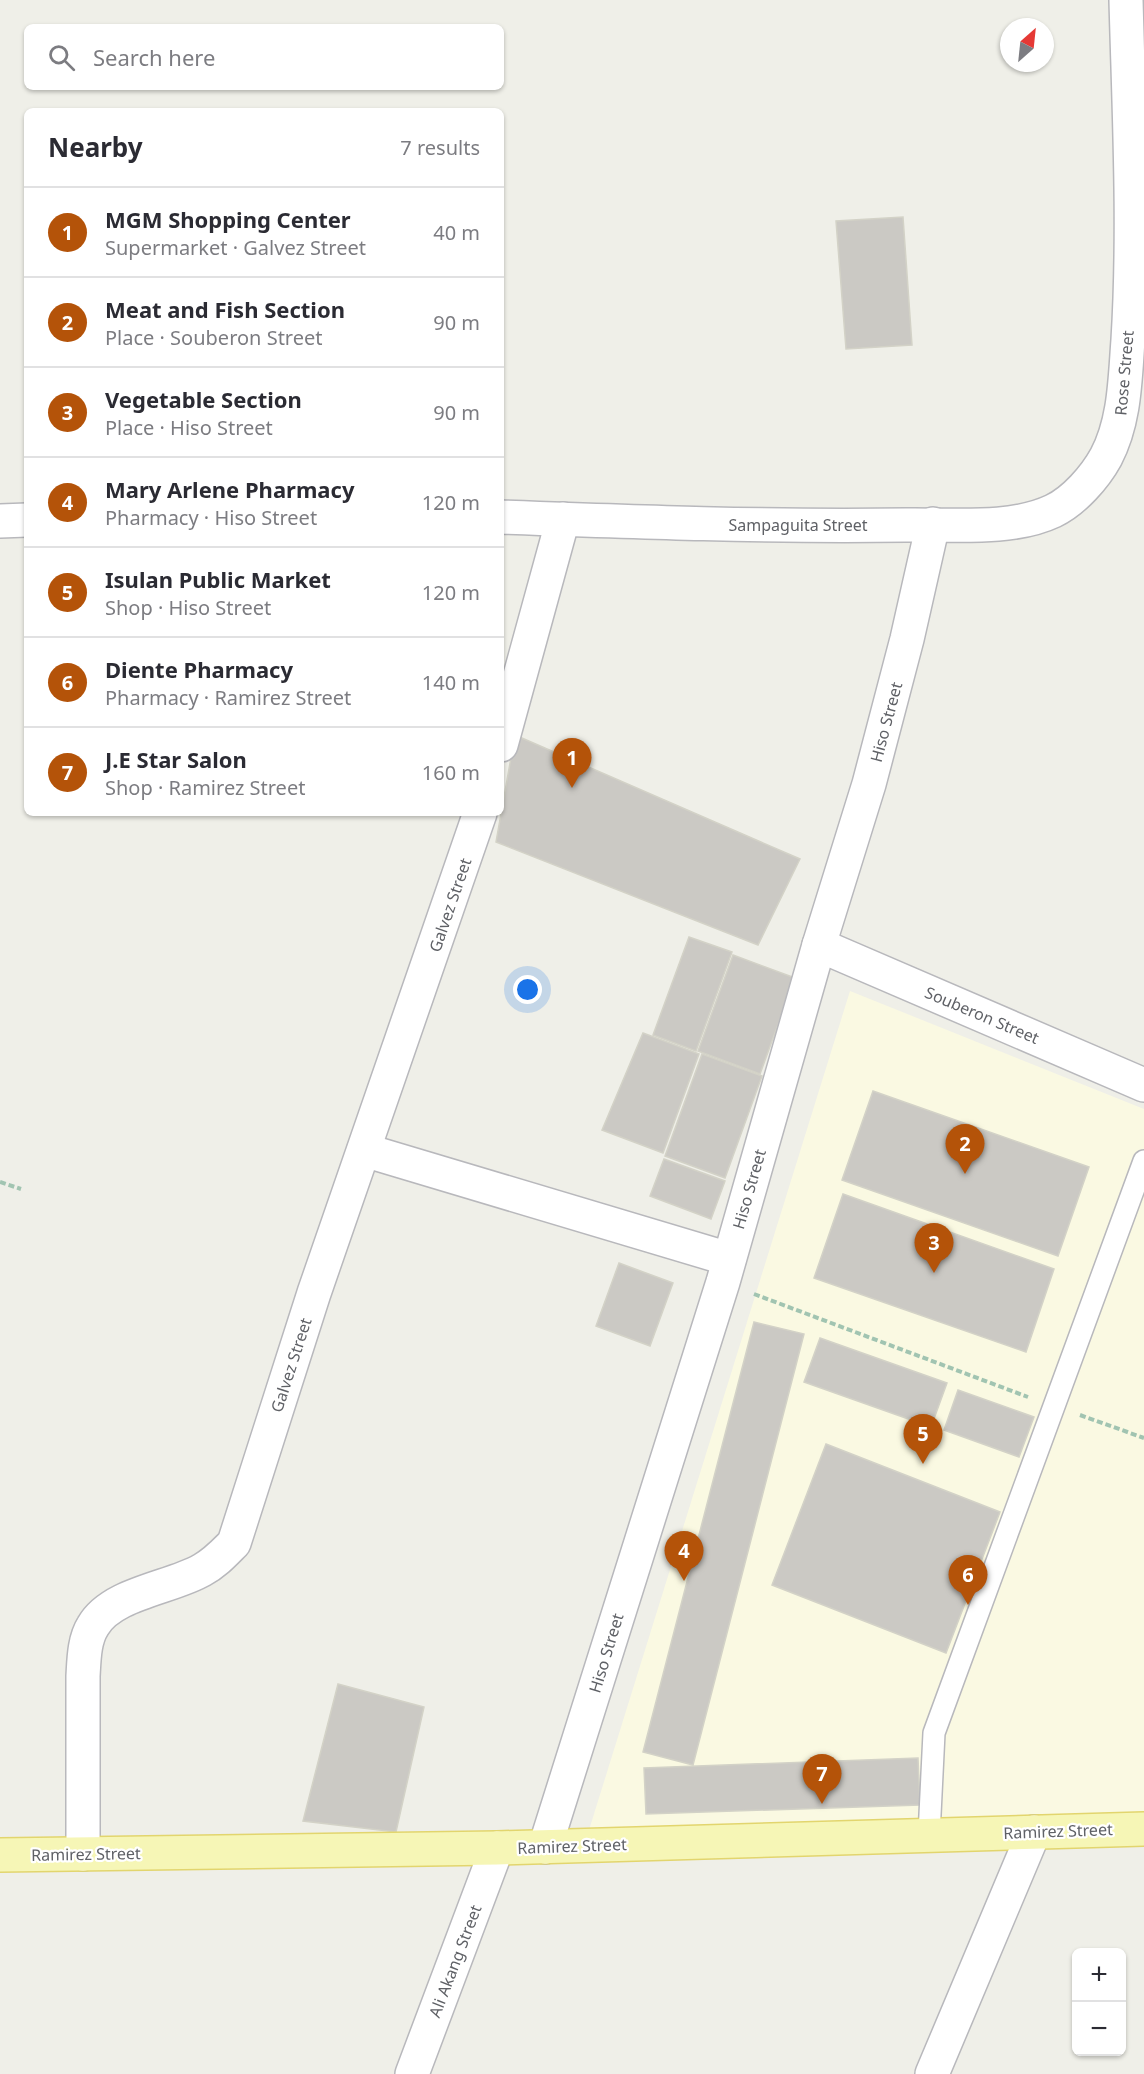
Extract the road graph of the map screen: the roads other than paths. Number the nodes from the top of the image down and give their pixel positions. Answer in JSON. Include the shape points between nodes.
{"nodes":[{"id":1,"x":1126,"y":0,"type":"edge"},
{"id":2,"x":1085,"y":486,"type":"joint"},
{"id":3,"x":504,"y":517,"type":"edge"},
{"id":4,"x":563,"y":519,"type":"junction"},
{"id":5,"x":24,"y":520,"type":"edge"},
{"id":6,"x":0,"y":521,"type":"edge"},
{"id":7,"x":933,"y":524,"type":"junction"},
{"id":8,"x":504,"y":734,"type":"edge"},
{"id":9,"x":479,"y":816,"type":"edge"},
{"id":10,"x":819,"y":945,"type":"junction"},
{"id":11,"x":1144,"y":1085,"type":"edge"},
{"id":12,"x":364,"y":1150,"type":"junction"},
{"id":13,"x":1144,"y":1161,"type":"edge"},
{"id":14,"x":726,"y":1270,"type":"junction"},
{"id":15,"x":1144,"y":1829,"type":"edge"},
{"id":16,"x":1034,"y":1832,"type":"junction"},
{"id":17,"x":929,"y":1835,"type":"junction"},
{"id":18,"x":545,"y":1847,"type":"junction"},
{"id":19,"x":497,"y":1848,"type":"junction"},
{"id":20,"x":83,"y":1854,"type":"junction"},
{"id":21,"x":0,"y":1855,"type":"edge"},
{"id":22,"x":412,"y":2074,"type":"edge"},
{"id":23,"x":932,"y":2074,"type":"edge"}],
"edges":[{"from":1,"to":2,"type":"street","name":"Rose Street","via":[[1131,228],[1125,383],[1119,425],[1105,458]]},
{"from":2,"to":7,"type":"street","name":"Sampaguita Street","via":[[1053,511],[1014,521]]},
{"from":3,"to":4,"type":"street","name":"Sampaguita Street"},
{"from":4,"to":7,"type":"street","name":"Sampaguita Street","via":[[777,526]]},
{"from":4,"to":8,"type":"street"},
{"from":5,"to":6,"type":"street"},
{"from":7,"to":10,"type":"street","name":"Hiso Street","via":[[869,784]]},
{"from":9,"to":12,"type":"street","name":"Galvez Street"},
{"from":10,"to":11,"type":"street","name":"Souberon Street"},
{"from":10,"to":14,"type":"street","name":"Hiso Street"},
{"from":12,"to":14,"type":"street"},
{"from":12,"to":20,"type":"street","name":"Galvez Street","via":[[234,1543],[201,1571],[112,1607],[93,1626],[84,1651]]},
{"from":13,"to":17,"type":"lane","via":[[934,1733]]},
{"from":14,"to":18,"type":"street","name":"Hiso Street"},
{"from":15,"to":16,"type":"main road","name":"Ramirez Street"},
{"from":16,"to":17,"type":"main road","name":"Ramirez Street"},
{"from":16,"to":23,"type":"street"},
{"from":17,"to":18,"type":"main road","name":"Ramirez Street"},
{"from":18,"to":19,"type":"main road","name":"Ramirez Street"},
{"from":19,"to":20,"type":"main road","name":"Ramirez Street"},
{"from":19,"to":22,"type":"street","name":"Ali Akang Street"},
{"from":20,"to":21,"type":"main road","name":"Ramirez Street"}]}
